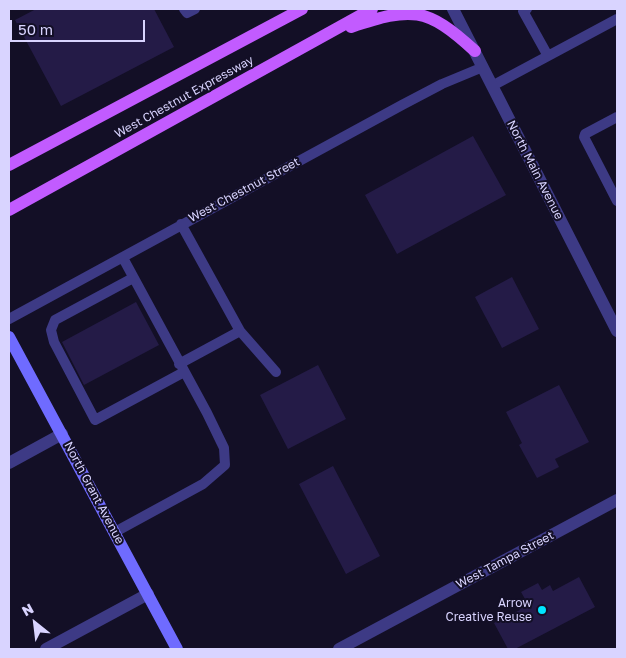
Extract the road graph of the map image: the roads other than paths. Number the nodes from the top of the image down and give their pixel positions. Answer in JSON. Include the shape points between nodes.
{"nodes":[{"id":1,"x":184,"y":9,"type":"edge"},
{"id":2,"x":195,"y":9,"type":"edge"},
{"id":3,"x":302,"y":9,"type":"edge"},
{"id":4,"x":372,"y":9,"type":"edge"},
{"id":5,"x":453,"y":9,"type":"edge"},
{"id":6,"x":527,"y":9,"type":"edge"},
{"id":7,"x":286,"y":12,"type":"edge"},
{"id":8,"x":617,"y":19,"type":"edge"},
{"id":9,"x":322,"y":36,"type":"junction"},
{"id":10,"x":475,"y":51,"type":"junction"},
{"id":11,"x":548,"y":56,"type":"junction"},
{"id":12,"x":483,"y":67,"type":"junction"},
{"id":13,"x":492,"y":86,"type":"junction"},
{"id":14,"x":617,"y":117,"type":"edge"},
{"id":15,"x":9,"y":165,"type":"edge"},
{"id":16,"x":617,"y":201,"type":"edge"},
{"id":17,"x":9,"y":210,"type":"edge"},
{"id":18,"x":181,"y":224,"type":"junction"},
{"id":19,"x":123,"y":258,"type":"junction"},
{"id":20,"x":133,"y":278,"type":"junction"},
{"id":21,"x":9,"y":319,"type":"edge"},
{"id":22,"x":240,"y":331,"type":"junction"},
{"id":23,"x":617,"y":331,"type":"edge"},
{"id":24,"x":9,"y":338,"type":"edge"},
{"id":25,"x":182,"y":368,"type":"junction"},
{"id":26,"x":276,"y":372,"type":"dead end"},
{"id":27,"x":62,"y":434,"type":"junction"},
{"id":28,"x":9,"y":463,"type":"edge"},
{"id":29,"x":617,"y":500,"type":"edge"},
{"id":30,"x":115,"y":532,"type":"junction"},
{"id":31,"x":148,"y":594,"type":"junction"},
{"id":32,"x":46,"y":649,"type":"edge"},
{"id":33,"x":177,"y":649,"type":"edge"},
{"id":34,"x":339,"y":649,"type":"edge"}],
"edges":[{"from":1,"to":2,"type":"lane","via":[[187,13]]},
{"from":3,"to":7,"type":"main road","name":"West Chestnut Expressway"},
{"from":4,"to":9,"type":"main road","name":"West Chestnut Expressway"},
{"from":5,"to":10,"type":"street","name":"North Main Avenue"},
{"from":6,"to":11,"type":"lane","via":[[523,11]]},
{"from":7,"to":15,"type":"main road","name":"West Chestnut Expressway"},
{"from":8,"to":11,"type":"lane"},
{"from":9,"to":10,"type":"main road","via":[[388,16],[414,13],[450,29]]},
{"from":9,"to":17,"type":"main road","name":"West Chestnut Expressway"},
{"from":10,"to":12,"type":"street","name":"North Main Avenue"},
{"from":11,"to":13,"type":"lane"},
{"from":12,"to":13,"type":"street","name":"North Main Avenue"},
{"from":12,"to":18,"type":"lane","name":"West Chestnut Street","via":[[442,84]]},
{"from":13,"to":23,"type":"street","name":"North Main Avenue"},
{"from":14,"to":16,"type":"lane","via":[[584,137]]},
{"from":18,"to":19,"type":"lane","name":"West Chestnut Street"},
{"from":18,"to":22,"type":"lane"},
{"from":19,"to":20,"type":"lane"},
{"from":19,"to":21,"type":"lane","name":"West Chestnut Street"},
{"from":20,"to":25,"type":"lane"},
{"from":20,"to":25,"type":"lane","via":[[55,320],[51,330],[54,342],[95,420]]},
{"from":22,"to":25,"type":"lane"},
{"from":22,"to":26,"type":"lane"},
{"from":24,"to":27,"type":"main road","name":"North Grant Avenue"},
{"from":25,"to":30,"type":"lane","via":[[224,448],[225,465],[203,484]]},
{"from":27,"to":28,"type":"street"},
{"from":27,"to":30,"type":"main road","name":"North Grant Avenue"},
{"from":29,"to":34,"type":"street","name":"West Tampa Street"},
{"from":30,"to":31,"type":"main road","name":"North Grant Avenue"},
{"from":31,"to":32,"type":"street"},
{"from":31,"to":33,"type":"main road","name":"North Grant Avenue"}]}
